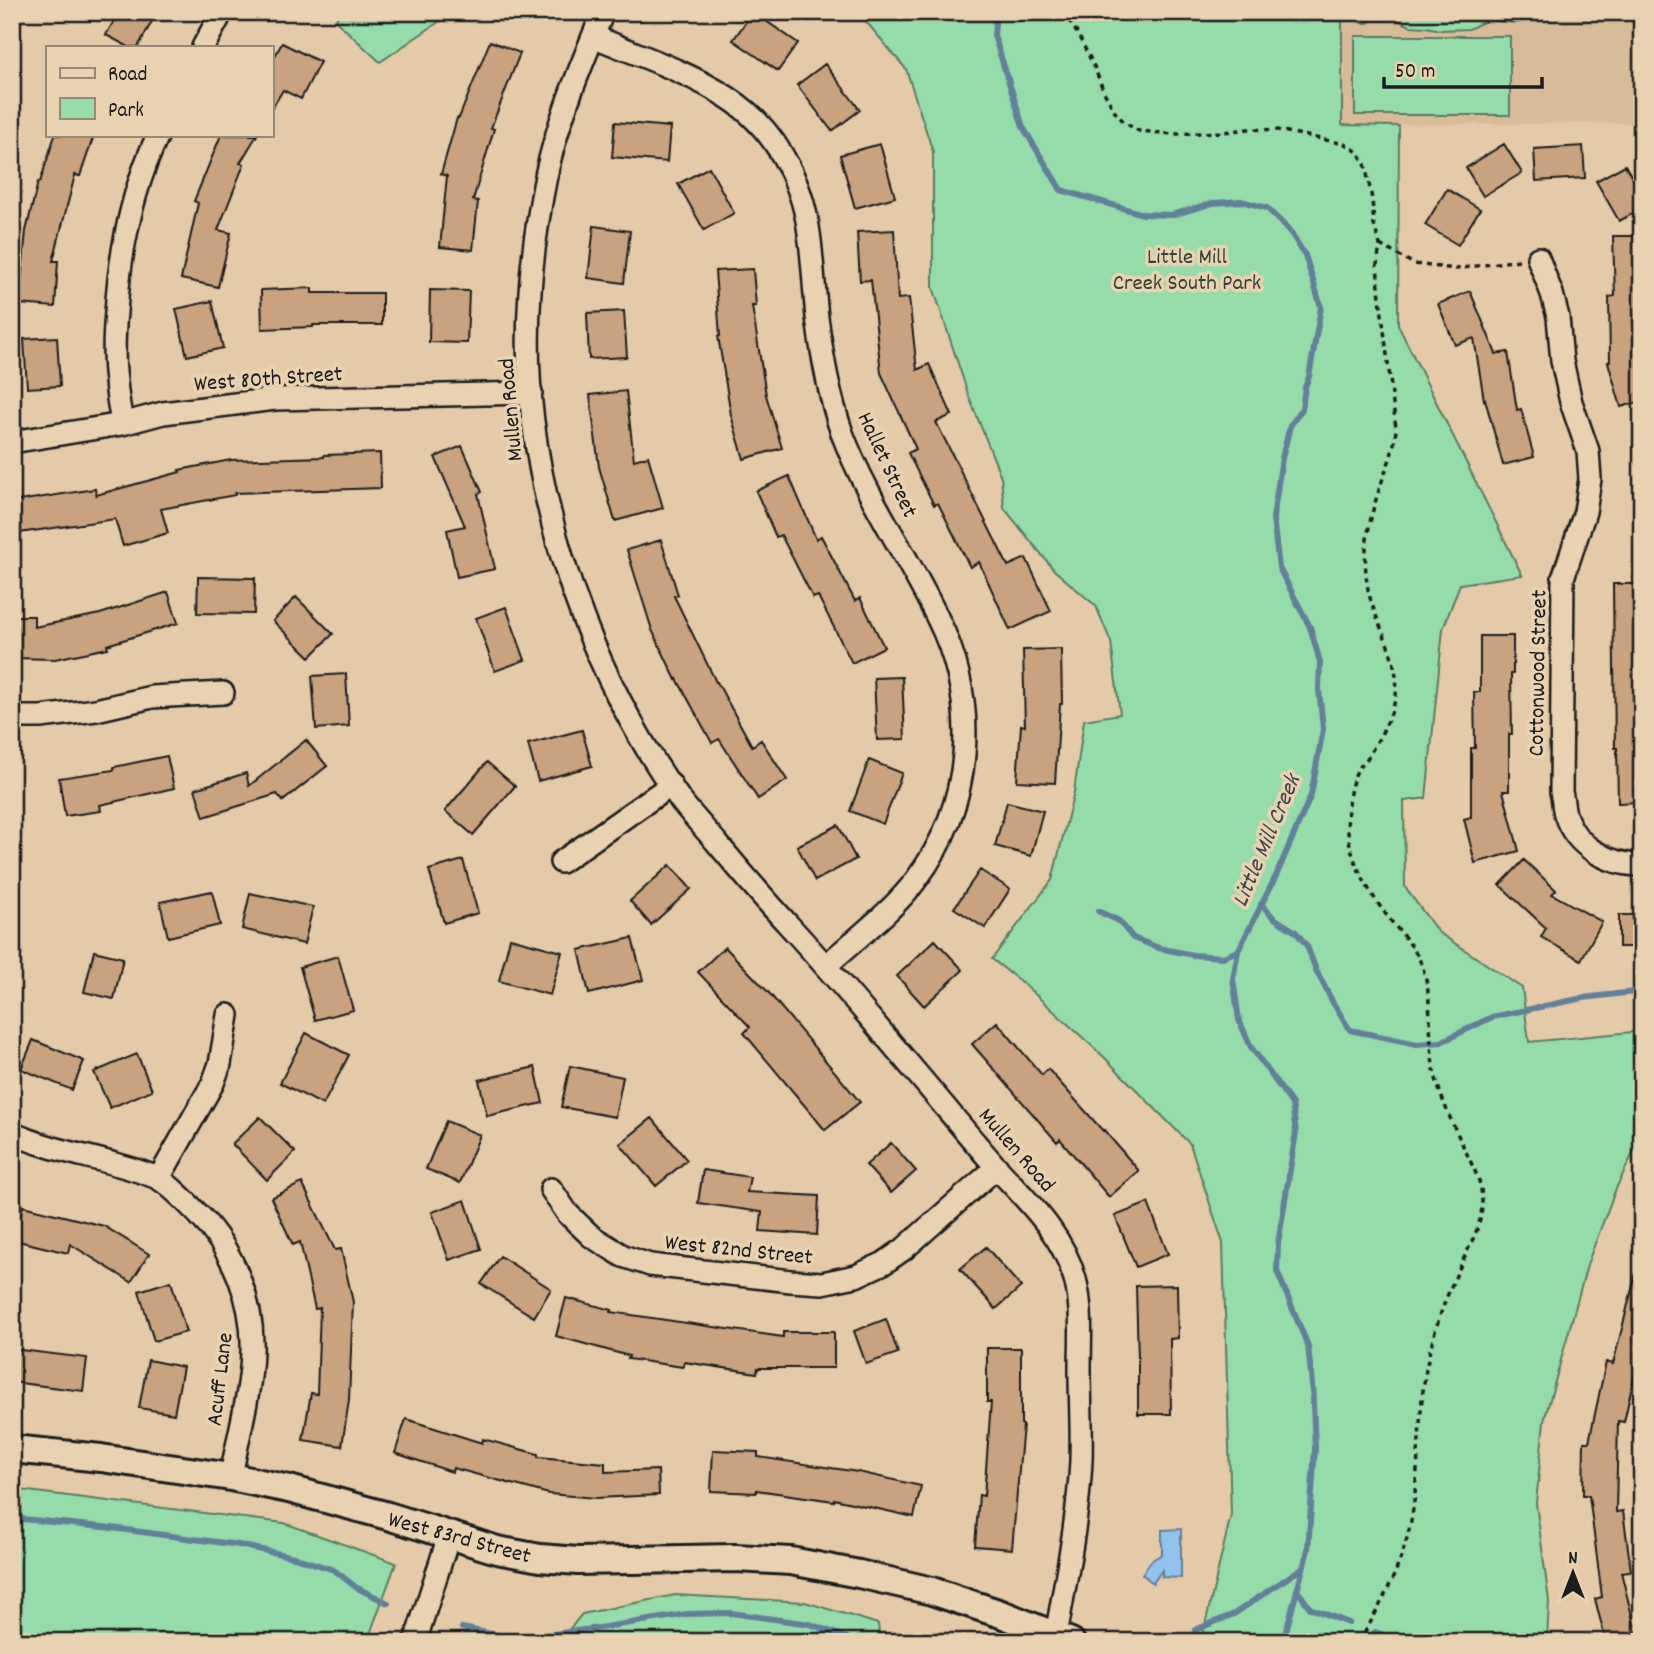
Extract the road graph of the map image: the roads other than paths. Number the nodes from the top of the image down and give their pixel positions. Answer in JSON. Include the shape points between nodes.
{"nodes":[{"id":1,"x":222,"y":12,"type":"edge"},
{"id":2,"x":603,"y":12,"type":"edge"},
{"id":3,"x":593,"y":36,"type":"junction"},
{"id":4,"x":204,"y":46,"type":"edge"},
{"id":5,"x":157,"y":136,"type":"edge"},
{"id":6,"x":1538,"y":258,"type":"road end"},
{"id":7,"x":531,"y":393,"type":"junction"},
{"id":8,"x":122,"y":424,"type":"junction"},
{"id":9,"x":12,"y":442,"type":"edge"},
{"id":10,"x":223,"y":694,"type":"dead end"},
{"id":11,"x":12,"y":717,"type":"edge"},
{"id":12,"x":671,"y":785,"type":"junction"},
{"id":13,"x":561,"y":862,"type":"dead end"},
{"id":14,"x":1642,"y":865,"type":"edge"},
{"id":15,"x":826,"y":966,"type":"junction"},
{"id":16,"x":228,"y":1015,"type":"dead end"},
{"id":17,"x":12,"y":1133,"type":"edge"},
{"id":18,"x":997,"y":1167,"type":"junction"},
{"id":19,"x":159,"y":1178,"type":"junction"},
{"id":20,"x":551,"y":1189,"type":"dead end"},
{"id":21,"x":12,"y":1449,"type":"edge"},
{"id":22,"x":231,"y":1477,"type":"junction"},
{"id":23,"x":449,"y":1536,"type":"junction"},
{"id":24,"x":1061,"y":1640,"type":"edge"},
{"id":25,"x":415,"y":1642,"type":"edge"}],
"edges":[{"from":1,"to":4,"type":"street"},
{"from":2,"to":3,"type":"street","name":"Mullen Road"},
{"from":3,"to":7,"type":"street","name":"Mullen Road","via":[[566,103],[547,174],[530,303]]},
{"from":3,"to":15,"type":"street","name":"Hallet Street","via":[[728,97],[772,139],[792,171],[809,231],[825,373],[842,432],[870,495],[938,617],[962,686],[966,732],[962,777],[939,842],[900,898]]},
{"from":5,"to":8,"type":"street","via":[[132,207],[119,270],[114,334]]},
{"from":6,"to":14,"type":"street","name":"Cottonwood Street","via":[[1558,317],[1562,361],[1588,451],[1590,479],[1586,512],[1563,578],[1561,792],[1565,816],[1581,844],[1606,859]]},
{"from":7,"to":8,"type":"street","name":"West 80th Street","via":[[275,399],[163,413]]},
{"from":7,"to":12,"type":"street","name":"Mullen Road","via":[[538,455],[556,535],[580,610],[611,682]]},
{"from":8,"to":9,"type":"street","name":"West 80th Street"},
{"from":10,"to":11,"type":"street","via":[[152,697],[96,710]]},
{"from":12,"to":13,"type":"street"},
{"from":12,"to":15,"type":"street","name":"Mullen Road","via":[[750,883]]},
{"from":15,"to":18,"type":"street","name":"Mullen Road"},
{"from":16,"to":19,"type":"street","via":[[213,1083]]},
{"from":17,"to":19,"type":"street","name":"Acuff Lane"},
{"from":18,"to":20,"type":"street","name":"West 82nd Street","via":[[884,1263],[856,1276],[822,1283],[650,1265],[623,1256],[591,1236]]},
{"from":18,"to":24,"type":"street","name":"Mullen Road","via":[[1060,1242],[1080,1303],[1081,1459]]},
{"from":19,"to":22,"type":"street","name":"Acuff Lane","via":[[217,1237],[237,1272],[248,1306],[252,1351]]},
{"from":21,"to":22,"type":"street","name":"West 83rd Street"},
{"from":22,"to":23,"type":"street","name":"West 83rd Street","via":[[289,1489]]},
{"from":23,"to":24,"type":"street","name":"West 83rd Street","via":[[540,1559],[791,1561],[932,1591]]},
{"from":23,"to":25,"type":"street"}]}
